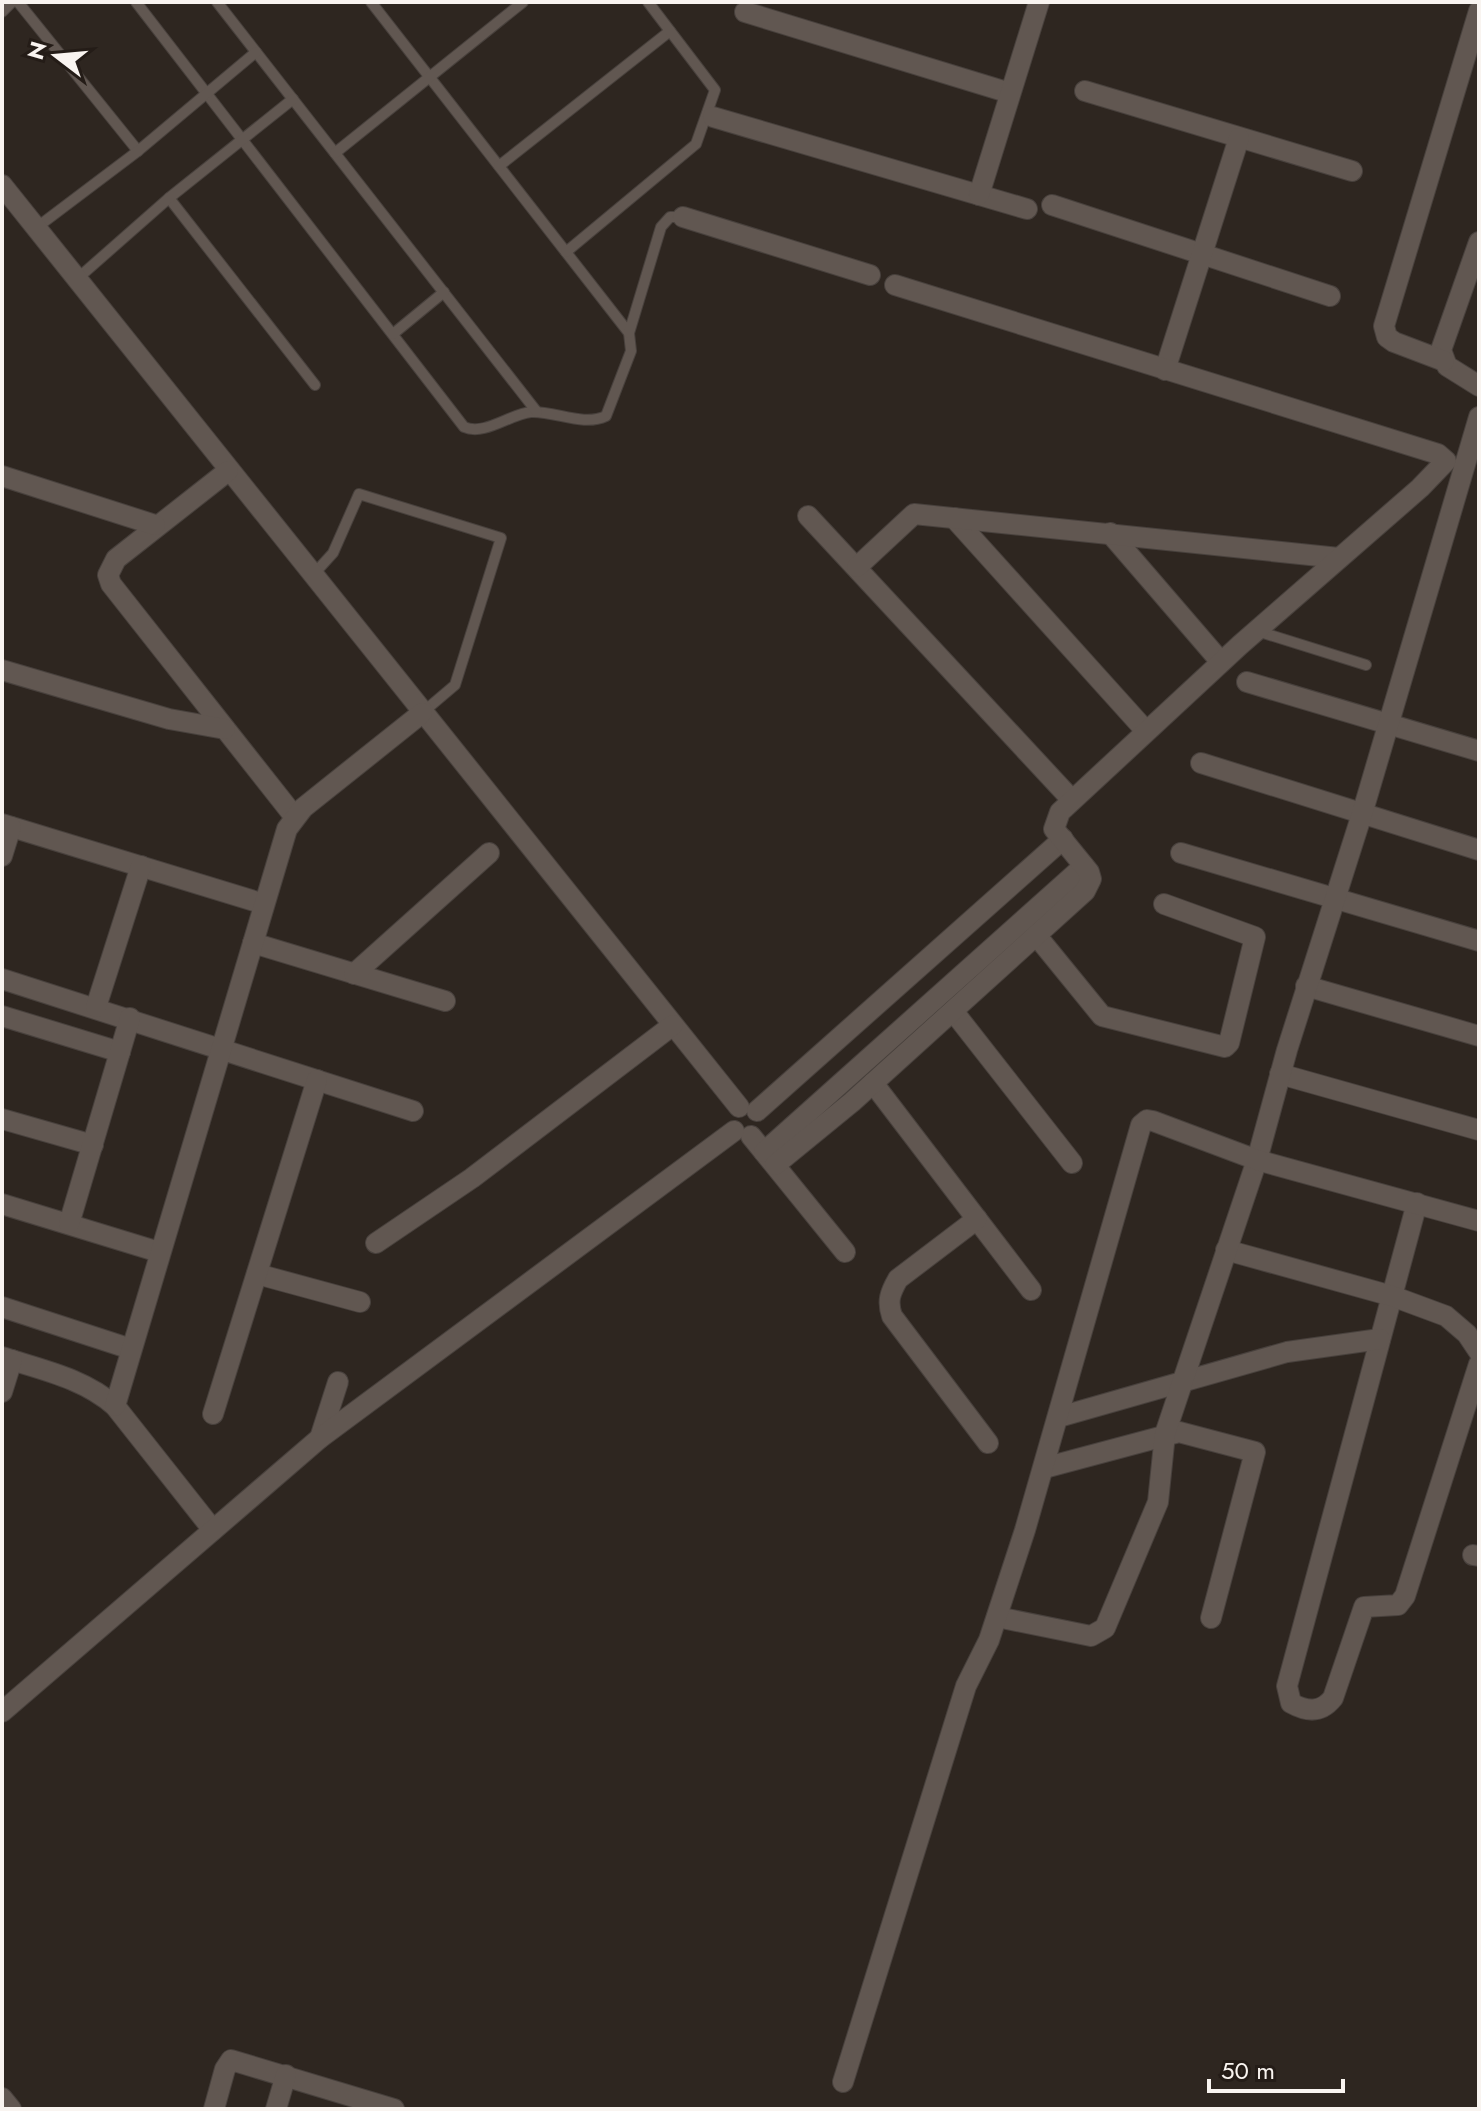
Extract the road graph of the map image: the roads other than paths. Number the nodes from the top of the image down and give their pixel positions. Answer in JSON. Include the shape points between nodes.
{"nodes":[{"id":1,"x":15,"y":2,"type":"edge"},
{"id":2,"x":136,"y":2,"type":"edge"},
{"id":3,"x":217,"y":2,"type":"edge"},
{"id":4,"x":371,"y":2,"type":"edge"},
{"id":5,"x":523,"y":2,"type":"edge"},
{"id":6,"x":648,"y":2,"type":"edge"},
{"id":7,"x":1039,"y":2,"type":"edge"},
{"id":8,"x":1479,"y":11,"type":"edge"},
{"id":9,"x":2,"y":12,"type":"edge"},
{"id":10,"x":745,"y":12,"type":"dead end"},
{"id":11,"x":670,"y":31,"type":"junction"},
{"id":12,"x":256,"y":52,"type":"junction"},
{"id":13,"x":429,"y":76,"type":"junction"},
{"id":14,"x":1085,"y":91,"type":"dead end"},
{"id":15,"x":1010,"y":93,"type":"junction"},
{"id":16,"x":207,"y":94,"type":"junction"},
{"id":17,"x":293,"y":99,"type":"junction"},
{"id":18,"x":713,"y":117,"type":"dead end"},
{"id":19,"x":1239,"y":138,"type":"junction"},
{"id":20,"x":244,"y":141,"type":"junction"},
{"id":21,"x":138,"y":151,"type":"junction"},
{"id":22,"x":335,"y":153,"type":"junction"},
{"id":23,"x":499,"y":166,"type":"junction"},
{"id":24,"x":1352,"y":171,"type":"dead end"},
{"id":25,"x":2,"y":185,"type":"edge"},
{"id":26,"x":979,"y":195,"type":"junction"},
{"id":27,"x":169,"y":198,"type":"junction"},
{"id":28,"x":1052,"y":205,"type":"dead end"},
{"id":29,"x":1027,"y":209,"type":"dead end"},
{"id":30,"x":683,"y":217,"type":"joint"},
{"id":31,"x":36,"y":228,"type":"junction"},
{"id":32,"x":1479,"y":242,"type":"edge"},
{"id":33,"x":566,"y":252,"type":"junction"},
{"id":34,"x":1203,"y":253,"type":"junction"},
{"id":35,"x":870,"y":275,"type":"dead end"},
{"id":36,"x":77,"y":279,"type":"junction"},
{"id":37,"x":895,"y":285,"type":"dead end"},
{"id":38,"x":444,"y":292,"type":"junction"},
{"id":39,"x":1330,"y":296,"type":"dead end"},
{"id":40,"x":629,"y":333,"type":"junction"},
{"id":41,"x":393,"y":334,"type":"junction"},
{"id":42,"x":1444,"y":361,"type":"junction"},
{"id":43,"x":1165,"y":370,"type":"junction"},
{"id":44,"x":315,"y":385,"type":"dead end"},
{"id":45,"x":1479,"y":386,"type":"edge"},
{"id":46,"x":537,"y":412,"type":"junction"},
{"id":47,"x":1479,"y":417,"type":"edge"},
{"id":48,"x":228,"y":471,"type":"junction"},
{"id":49,"x":2,"y":476,"type":"edge"},
{"id":50,"x":808,"y":516,"type":"dead end"},
{"id":51,"x":954,"y":518,"type":"junction"},
{"id":52,"x":155,"y":525,"type":"junction"},
{"id":53,"x":1110,"y":533,"type":"junction"},
{"id":54,"x":1339,"y":558,"type":"junction"},
{"id":55,"x":857,"y":567,"type":"junction"},
{"id":56,"x":312,"y":576,"type":"junction"},
{"id":57,"x":1256,"y":631,"type":"junction"},
{"id":58,"x":1221,"y":662,"type":"junction"},
{"id":59,"x":1366,"y":665,"type":"dead end"},
{"id":60,"x":2,"y":670,"type":"edge"},
{"id":61,"x":1247,"y":682,"type":"dead end"},
{"id":62,"x":422,"y":713,"type":"junction"},
{"id":63,"x":1388,"y":723,"type":"junction"},
{"id":64,"x":225,"y":729,"type":"junction"},
{"id":65,"x":1146,"y":731,"type":"junction"},
{"id":66,"x":1479,"y":751,"type":"edge"},
{"id":67,"x":1201,"y":763,"type":"dead end"},
{"id":68,"x":1072,"y":800,"type":"junction"},
{"id":69,"x":1362,"y":814,"type":"junction"},
{"id":70,"x":294,"y":816,"type":"junction"},
{"id":71,"x":6,"y":826,"type":"edge"},
{"id":72,"x":1063,"y":839,"type":"junction"},
{"id":73,"x":1479,"y":850,"type":"edge"},
{"id":74,"x":489,"y":853,"type":"dead end"},
{"id":75,"x":1181,"y":853,"type":"dead end"},
{"id":76,"x":2,"y":856,"type":"edge"},
{"id":77,"x":141,"y":866,"type":"junction"},
{"id":78,"x":1084,"y":866,"type":"junction"},
{"id":79,"x":1334,"y":897,"type":"junction"},
{"id":80,"x":264,"y":904,"type":"junction"},
{"id":81,"x":1164,"y":904,"type":"dead end"},
{"id":82,"x":1036,"y":935,"type":"junction"},
{"id":83,"x":1479,"y":941,"type":"edge"},
{"id":84,"x":253,"y":943,"type":"junction"},
{"id":85,"x":354,"y":974,"type":"junction"},
{"id":86,"x":6,"y":980,"type":"edge"},
{"id":87,"x":1306,"y":986,"type":"junction"},
{"id":88,"x":445,"y":1001,"type":"dead end"},
{"id":89,"x":96,"y":1007,"type":"junction"},
{"id":90,"x":2,"y":1009,"type":"edge"},
{"id":91,"x":953,"y":1011,"type":"junction"},
{"id":92,"x":2,"y":1016,"type":"edge"},
{"id":93,"x":130,"y":1018,"type":"junction"},
{"id":94,"x":673,"y":1025,"type":"junction"},
{"id":95,"x":1479,"y":1036,"type":"edge"},
{"id":96,"x":223,"y":1049,"type":"junction"},
{"id":97,"x":120,"y":1052,"type":"junction"},
{"id":98,"x":1280,"y":1074,"type":"junction"},
{"id":99,"x":317,"y":1080,"type":"junction"},
{"id":100,"x":873,"y":1083,"type":"junction"},
{"id":101,"x":748,"y":1109,"type":"junction"},
{"id":102,"x":413,"y":1111,"type":"dead end"},
{"id":103,"x":2,"y":1119,"type":"edge"},
{"id":104,"x":1479,"y":1130,"type":"edge"},
{"id":105,"x":93,"y":1145,"type":"junction"},
{"id":106,"x":756,"y":1146,"type":"junction"},
{"id":107,"x":1257,"y":1160,"type":"junction"},
{"id":108,"x":1072,"y":1163,"type":"dead end"},
{"id":109,"x":1417,"y":1203,"type":"junction"},
{"id":110,"x":2,"y":1204,"type":"edge"},
{"id":111,"x":977,"y":1219,"type":"junction"},
{"id":112,"x":1479,"y":1221,"type":"edge"},
{"id":113,"x":69,"y":1224,"type":"junction"},
{"id":114,"x":376,"y":1243,"type":"dead end"},
{"id":115,"x":1226,"y":1250,"type":"junction"},
{"id":116,"x":159,"y":1252,"type":"junction"},
{"id":117,"x":845,"y":1252,"type":"dead end"},
{"id":118,"x":257,"y":1274,"type":"junction"},
{"id":119,"x":1031,"y":1290,"type":"dead end"},
{"id":120,"x":1392,"y":1296,"type":"junction"},
{"id":121,"x":360,"y":1302,"type":"dead end"},
{"id":122,"x":2,"y":1307,"type":"edge"},
{"id":123,"x":1380,"y":1339,"type":"junction"},
{"id":124,"x":131,"y":1349,"type":"junction"},
{"id":125,"x":1479,"y":1352,"type":"edge"},
{"id":126,"x":7,"y":1359,"type":"edge"},
{"id":127,"x":1479,"y":1364,"type":"edge"},
{"id":128,"x":338,"y":1382,"type":"dead end"},
{"id":129,"x":1183,"y":1382,"type":"junction"},
{"id":130,"x":2,"y":1392,"type":"edge"},
{"id":131,"x":115,"y":1406,"type":"junction"},
{"id":132,"x":213,"y":1414,"type":"dead end"},
{"id":133,"x":1059,"y":1417,"type":"junction"},
{"id":134,"x":1165,"y":1434,"type":"junction"},
{"id":135,"x":320,"y":1438,"type":"junction"},
{"id":136,"x":988,"y":1443,"type":"dead end"},
{"id":137,"x":1044,"y":1468,"type":"junction"},
{"id":138,"x":213,"y":1530,"type":"junction"},
{"id":139,"x":997,"y":1617,"type":"junction"},
{"id":140,"x":1211,"y":1618,"type":"dead end"},
{"id":141,"x":2,"y":1712,"type":"edge"},
{"id":142,"x":286,"y":2075,"type":"junction"},
{"id":143,"x":843,"y":2082,"type":"dead end"},
{"id":144,"x":2,"y":2098,"type":"edge"},
{"id":145,"x":11,"y":2109,"type":"edge"},
{"id":146,"x":214,"y":2109,"type":"edge"},
{"id":147,"x":276,"y":2109,"type":"edge"},
{"id":148,"x":394,"y":2109,"type":"edge"}],
"edges":[{"from":1,"to":9,"type":"lane"},
{"from":1,"to":21,"type":"lane"},
{"from":2,"to":16,"type":"lane"},
{"from":3,"to":12,"type":"lane"},
{"from":4,"to":13,"type":"lane"},
{"from":5,"to":13,"type":"lane"},
{"from":6,"to":11,"type":"lane"},
{"from":7,"to":15,"type":"street"},
{"from":8,"to":42,"type":"street","via":[[1384,326],[1394,342]]},
{"from":10,"to":15,"type":"street"},
{"from":11,"to":23,"type":"lane"},
{"from":11,"to":33,"type":"lane","via":[[715,90],[701,137]]},
{"from":12,"to":16,"type":"lane"},
{"from":12,"to":17,"type":"lane"},
{"from":13,"to":22,"type":"lane"},
{"from":13,"to":23,"type":"lane"},
{"from":14,"to":19,"type":"street"},
{"from":15,"to":26,"type":"street"},
{"from":16,"to":20,"type":"lane"},
{"from":16,"to":21,"type":"lane"},
{"from":17,"to":20,"type":"lane"},
{"from":17,"to":22,"type":"lane"},
{"from":18,"to":26,"type":"street"},
{"from":19,"to":24,"type":"street"},
{"from":19,"to":34,"type":"street"},
{"from":20,"to":27,"type":"lane"},
{"from":20,"to":41,"type":"lane"},
{"from":21,"to":31,"type":"lane"},
{"from":22,"to":38,"type":"lane"},
{"from":23,"to":33,"type":"lane"},
{"from":25,"to":31,"type":"street"},
{"from":26,"to":29,"type":"street"},
{"from":27,"to":36,"type":"lane"},
{"from":27,"to":44,"type":"lane"},
{"from":28,"to":34,"type":"street"},
{"from":30,"to":35,"type":"street"},
{"from":30,"to":40,"type":"lane","via":[[670,217],[661,227]]},
{"from":31,"to":36,"type":"street"},
{"from":32,"to":42,"type":"street","via":[[1441,350]]},
{"from":33,"to":40,"type":"lane"},
{"from":34,"to":39,"type":"street"},
{"from":34,"to":43,"type":"street"},
{"from":36,"to":48,"type":"street"},
{"from":37,"to":43,"type":"street"},
{"from":38,"to":41,"type":"lane"},
{"from":38,"to":46,"type":"lane"},
{"from":40,"to":46,"type":"lane","via":[[631,351],[606,416],[591,421]]},
{"from":41,"to":46,"type":"lane","via":[[464,427],[478,429]]},
{"from":42,"to":45,"type":"street"},
{"from":43,"to":54,"type":"street","via":[[1445,458],[1445,464]]},
{"from":47,"to":63,"type":"street"},
{"from":48,"to":52,"type":"street"},
{"from":48,"to":56,"type":"street"},
{"from":49,"to":52,"type":"street"},
{"from":50,"to":55,"type":"street"},
{"from":51,"to":53,"type":"street"},
{"from":51,"to":55,"type":"street","via":[[914,514]]},
{"from":51,"to":65,"type":"street"},
{"from":52,"to":64,"type":"street","via":[[109,567],[111,584]]},
{"from":53,"to":54,"type":"street"},
{"from":53,"to":58,"type":"street"},
{"from":54,"to":57,"type":"street"},
{"from":55,"to":68,"type":"street"},
{"from":56,"to":62,"type":"street"},
{"from":56,"to":62,"type":"lane","via":[[333,553],[359,494],[501,538],[455,685]]},
{"from":57,"to":58,"type":"street"},
{"from":57,"to":59,"type":"lane"},
{"from":58,"to":65,"type":"street"},
{"from":60,"to":64,"type":"street","via":[[169,719]]},
{"from":61,"to":63,"type":"street"},
{"from":62,"to":70,"type":"street"},
{"from":62,"to":94,"type":"street"},
{"from":63,"to":66,"type":"street"},
{"from":63,"to":69,"type":"street"},
{"from":64,"to":70,"type":"street"},
{"from":65,"to":68,"type":"street"},
{"from":67,"to":69,"type":"street"},
{"from":68,"to":72,"type":"street","via":[[1054,823]]},
{"from":69,"to":73,"type":"street"},
{"from":69,"to":79,"type":"street"},
{"from":70,"to":80,"type":"street"},
{"from":71,"to":76,"type":"street"},
{"from":71,"to":77,"type":"street"},
{"from":72,"to":78,"type":"street"},
{"from":72,"to":101,"type":"street"},
{"from":74,"to":85,"type":"street"},
{"from":75,"to":79,"type":"street"},
{"from":77,"to":80,"type":"street"},
{"from":77,"to":89,"type":"street"},
{"from":78,"to":82,"type":"street","via":[[1089,886]]},
{"from":78,"to":106,"type":"street"},
{"from":79,"to":83,"type":"street"},
{"from":79,"to":87,"type":"street"},
{"from":80,"to":84,"type":"street"},
{"from":81,"to":82,"type":"street","via":[[1255,937],[1225,1047],[1102,1016]]},
{"from":82,"to":91,"type":"street"},
{"from":84,"to":85,"type":"street"},
{"from":84,"to":96,"type":"street"},
{"from":85,"to":88,"type":"street"},
{"from":86,"to":89,"type":"street"},
{"from":86,"to":90,"type":"street"},
{"from":87,"to":95,"type":"street"},
{"from":87,"to":98,"type":"street"},
{"from":89,"to":93,"type":"street"},
{"from":91,"to":100,"type":"street"},
{"from":91,"to":108,"type":"street"},
{"from":92,"to":97,"type":"street"},
{"from":93,"to":96,"type":"street"},
{"from":93,"to":97,"type":"street"},
{"from":94,"to":101,"type":"street"},
{"from":94,"to":114,"type":"street","via":[[472,1178]]},
{"from":96,"to":99,"type":"street"},
{"from":96,"to":116,"type":"street"},
{"from":97,"to":105,"type":"street"},
{"from":98,"to":104,"type":"street"},
{"from":98,"to":107,"type":"street"},
{"from":99,"to":102,"type":"street"},
{"from":99,"to":118,"type":"street"},
{"from":100,"to":106,"type":"street"},
{"from":100,"to":111,"type":"street"},
{"from":101,"to":106,"type":"street","via":[[730,1123]]},
{"from":103,"to":105,"type":"street"},
{"from":105,"to":113,"type":"street"},
{"from":106,"to":117,"type":"street"},
{"from":106,"to":135,"type":"street"},
{"from":107,"to":109,"type":"street"},
{"from":107,"to":115,"type":"street"},
{"from":107,"to":133,"type":"street","via":[[1153,1121],[1141,1125]]},
{"from":109,"to":112,"type":"street"},
{"from":109,"to":120,"type":"street"},
{"from":110,"to":113,"type":"street"},
{"from":111,"to":119,"type":"street"},
{"from":111,"to":136,"type":"street","via":[[898,1279],[888,1305]]},
{"from":113,"to":116,"type":"street"},
{"from":115,"to":120,"type":"street"},
{"from":115,"to":129,"type":"street"},
{"from":116,"to":124,"type":"street"},
{"from":118,"to":121,"type":"street"},
{"from":118,"to":132,"type":"street"},
{"from":120,"to":123,"type":"street"},
{"from":120,"to":125,"type":"street","via":[[1446,1316]]},
{"from":122,"to":124,"type":"street"},
{"from":123,"to":127,"type":"street","via":[[1287,1686],[1291,1703],[1301,1709],[1315,1711],[1333,1698],[1364,1607],[1398,1605],[1405,1596]]},
{"from":123,"to":129,"type":"street","via":[[1287,1352]]},
{"from":124,"to":131,"type":"street"},
{"from":126,"to":130,"type":"street"},
{"from":126,"to":131,"type":"street","via":[[82,1382]]},
{"from":128,"to":135,"type":"street"},
{"from":129,"to":133,"type":"street"},
{"from":129,"to":134,"type":"street"},
{"from":131,"to":138,"type":"street"},
{"from":133,"to":137,"type":"street"},
{"from":134,"to":137,"type":"street"},
{"from":134,"to":139,"type":"street","via":[[1158,1502],[1105,1628],[1091,1636]]},
{"from":134,"to":140,"type":"street","via":[[1193,1434],[1250,1449],[1257,1457]]},
{"from":135,"to":138,"type":"street"},
{"from":137,"to":139,"type":"street"},
{"from":138,"to":141,"type":"street"},
{"from":139,"to":143,"type":"street","via":[[966,1686]]},
{"from":142,"to":146,"type":"street","via":[[231,2060]]},
{"from":142,"to":147,"type":"street"},
{"from":142,"to":148,"type":"street"},
{"from":144,"to":145,"type":"street"}]}
